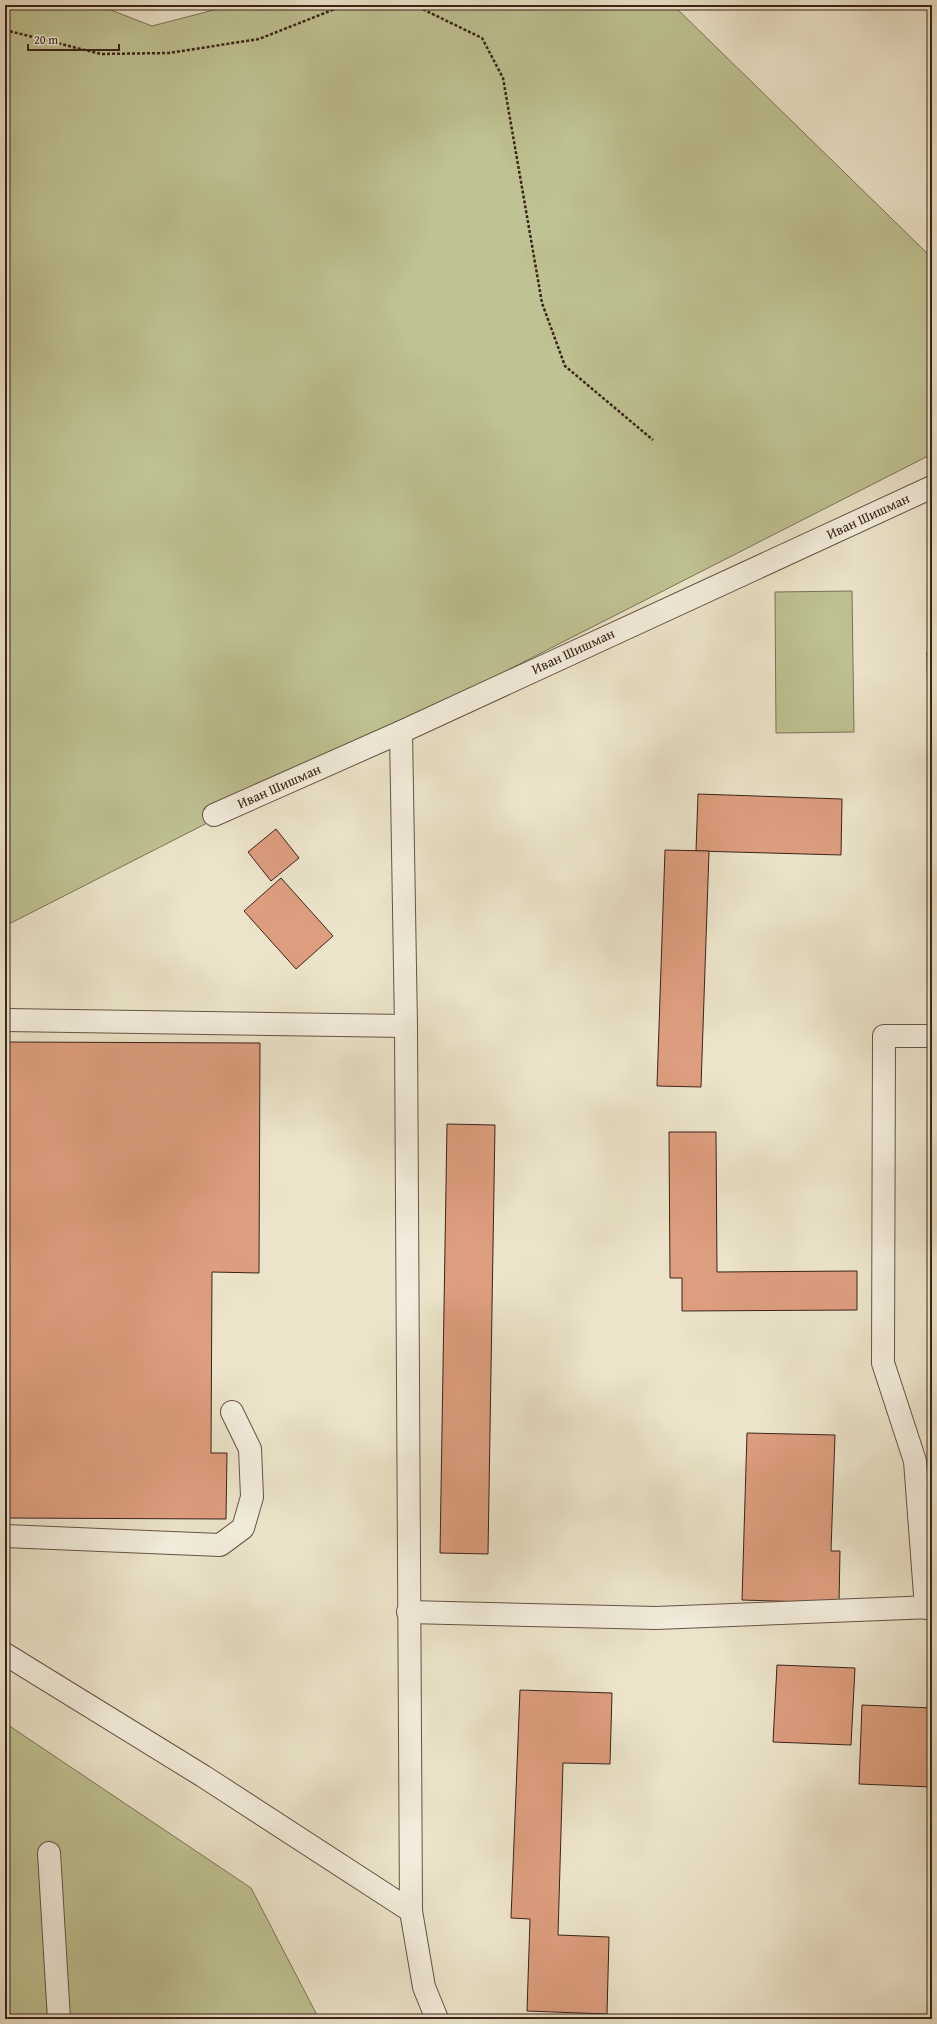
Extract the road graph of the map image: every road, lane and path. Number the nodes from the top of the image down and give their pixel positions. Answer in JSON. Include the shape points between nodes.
{"nodes":[{"id":1,"x":346,"y":5,"type":"edge"},
{"id":2,"x":414,"y":5,"type":"edge"},
{"id":3,"x":5,"y":30,"type":"edge"},
{"id":4,"x":653,"y":440,"type":"dead end"},
{"id":5,"x":932,"y":486,"type":"edge"},
{"id":6,"x":401,"y":732,"type":"junction"},
{"id":7,"x":214,"y":815,"type":"dead end"},
{"id":8,"x":5,"y":1020,"type":"edge"},
{"id":9,"x":406,"y":1026,"type":"junction"},
{"id":10,"x":932,"y":1036,"type":"edge"},
{"id":11,"x":232,"y":1412,"type":"dead end"},
{"id":12,"x":5,"y":1536,"type":"edge"},
{"id":13,"x":929,"y":1607,"type":"edge"},
{"id":14,"x":408,"y":1612,"type":"junction"},
{"id":15,"x":5,"y":1654,"type":"edge"},
{"id":16,"x":49,"y":1853,"type":"dead end"},
{"id":17,"x":411,"y":1911,"type":"junction"},
{"id":18,"x":59,"y":2019,"type":"edge"},
{"id":19,"x":437,"y":2019,"type":"edge"}],
"edges":[{"from":1,"to":3,"type":"path","via":[[259,39],[169,53],[101,54]]},
{"from":2,"to":4,"type":"path","via":[[482,38],[503,78],[542,303],[565,366]]},
{"from":5,"to":6,"type":"street","name":"Иван Шишман"},
{"from":6,"to":7,"type":"street","name":"Иван Шишман"},
{"from":6,"to":9,"type":"street"},
{"from":8,"to":9,"type":"street"},
{"from":9,"to":14,"type":"street"},
{"from":10,"to":13,"type":"street","via":[[884,1036],[884,1363],[915,1461]]},
{"from":11,"to":12,"type":"street","via":[[250,1449],[252,1497],[242,1528],[220,1545]]},
{"from":13,"to":14,"type":"street","via":[[656,1618]]},
{"from":14,"to":17,"type":"street"},
{"from":15,"to":17,"type":"street","via":[[203,1776]]},
{"from":16,"to":18,"type":"street"},
{"from":17,"to":19,"type":"street","via":[[424,1987]]}]}
